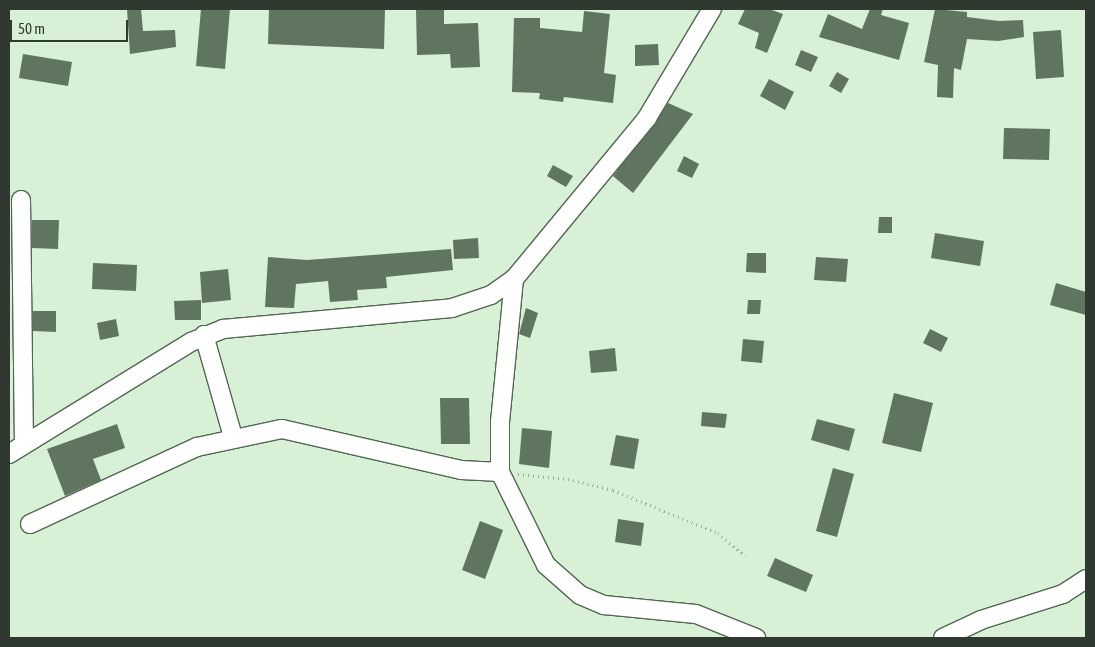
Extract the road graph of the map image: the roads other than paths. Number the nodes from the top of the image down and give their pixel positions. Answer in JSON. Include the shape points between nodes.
{"nodes":[{"id":1,"x":706,"y":12,"type":"edge"},
{"id":2,"x":21,"y":200,"type":"dead end"},
{"id":3,"x":514,"y":279,"type":"junction"},
{"id":4,"x":204,"y":335,"type":"junction"},
{"id":5,"x":233,"y":437,"type":"junction"},
{"id":6,"x":24,"y":444,"type":"junction"},
{"id":7,"x":9,"y":454,"type":"edge"},
{"id":8,"x":500,"y":472,"type":"junction"},
{"id":9,"x":30,"y":524,"type":"dead end"},
{"id":10,"x":1086,"y":579,"type":"edge"},
{"id":11,"x":756,"y":638,"type":"edge"},
{"id":12,"x":943,"y":638,"type":"edge"}],
"edges":[{"from":1,"to":3,"type":"street","via":[[666,90],[647,118]]},
{"from":2,"to":6,"type":"street"},
{"from":3,"to":4,"type":"street","via":[[491,295],[452,308],[258,324]]},
{"from":3,"to":8,"type":"street","via":[[500,421]]},
{"from":4,"to":5,"type":"street"},
{"from":4,"to":6,"type":"street"},
{"from":5,"to":8,"type":"street","via":[[289,430],[461,470]]},
{"from":5,"to":9,"type":"street","via":[[197,447]]},
{"from":6,"to":7,"type":"street"},
{"from":8,"to":11,"type":"street","via":[[546,565],[580,595],[604,605],[645,612],[696,614]]},
{"from":10,"to":12,"type":"street","via":[[1063,594],[981,620]]}]}
